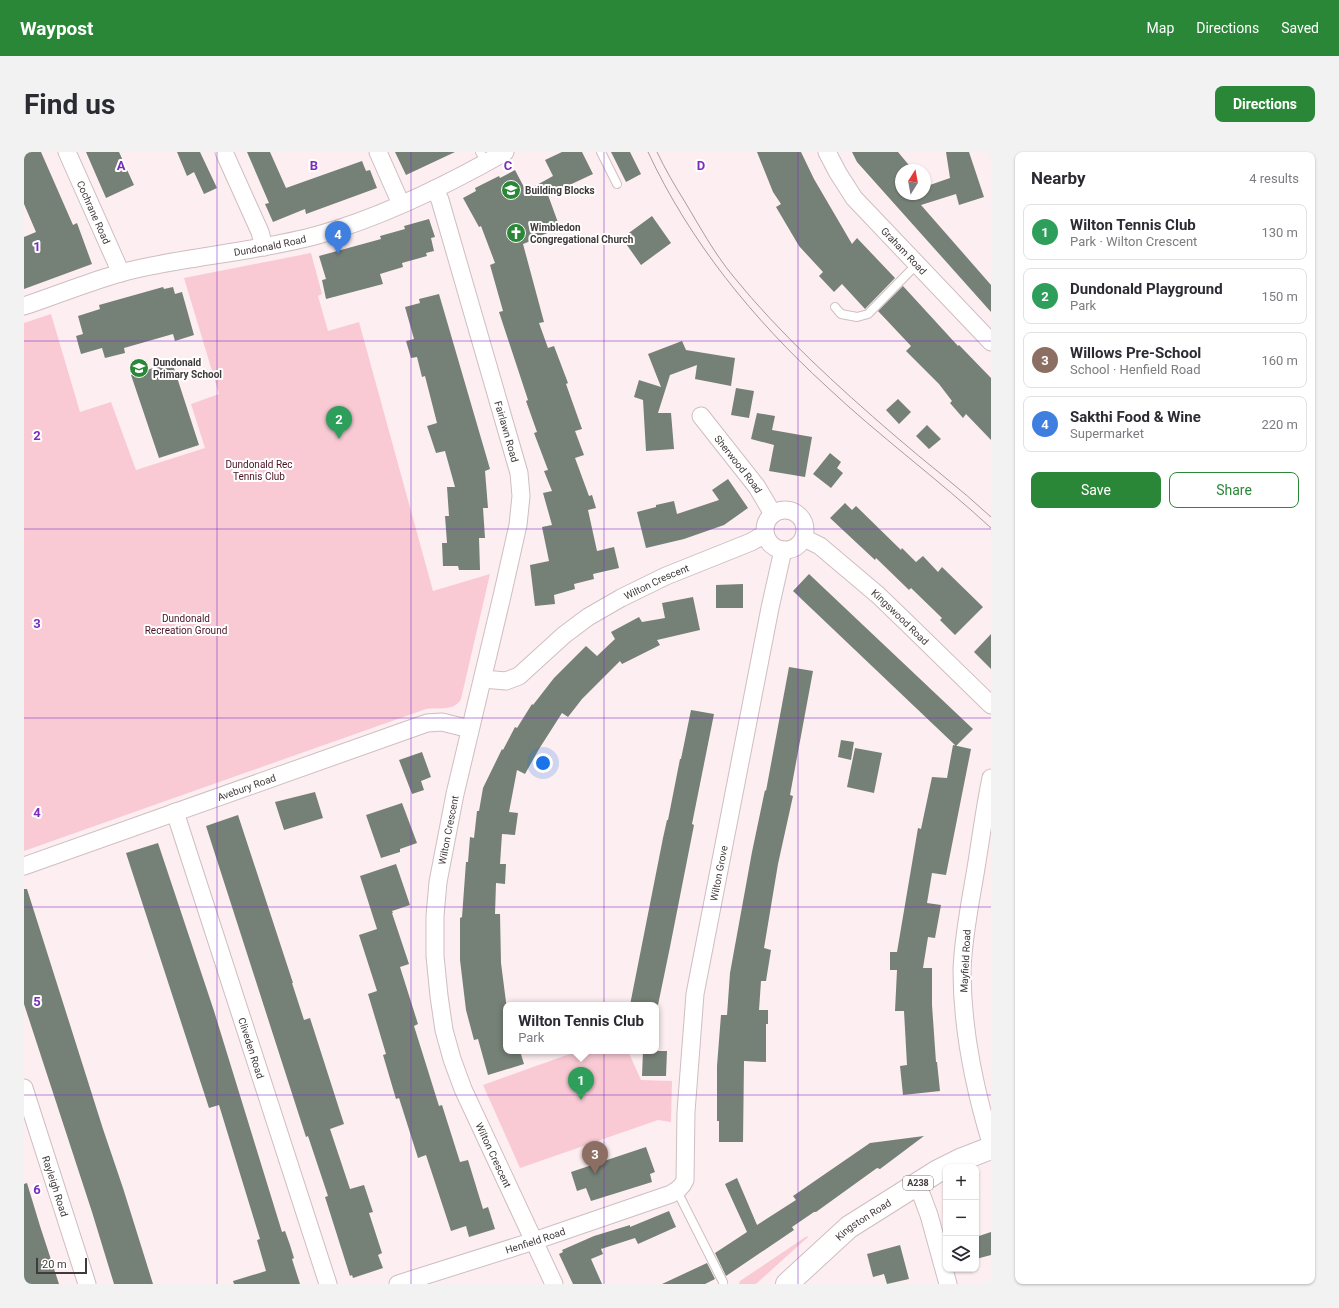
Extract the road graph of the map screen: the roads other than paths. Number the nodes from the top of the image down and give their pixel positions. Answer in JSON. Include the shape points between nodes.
{"nodes":[{"id":1,"x":67,"y":152,"type":"edge"},
{"id":2,"x":224,"y":152,"type":"edge"},
{"id":3,"x":378,"y":152,"type":"edge"},
{"id":4,"x":505,"y":152,"type":"edge"},
{"id":5,"x":601,"y":152,"type":"edge"},
{"id":6,"x":827,"y":152,"type":"edge"},
{"id":7,"x":484,"y":157,"type":"edge"},
{"id":8,"x":617,"y":184,"type":"dead end"},
{"id":9,"x":435,"y":189,"type":"junction"},
{"id":10,"x":401,"y":204,"type":"junction"},
{"id":11,"x":264,"y":247,"type":"junction"},
{"id":12,"x":917,"y":264,"type":"junction"},
{"id":13,"x":121,"y":273,"type":"junction"},
{"id":14,"x":24,"y":306,"type":"edge"},
{"id":15,"x":835,"y":307,"type":"dead end"},
{"id":16,"x":991,"y":342,"type":"edge"},
{"id":17,"x":701,"y":416,"type":"dead end"},
{"id":18,"x":773,"y":514,"type":"junction"},
{"id":19,"x":765,"y":534,"type":"junction"},
{"id":20,"x":804,"y":538,"type":"junction"},
{"id":21,"x":783,"y":550,"type":"junction"},
{"id":22,"x":483,"y":679,"type":"junction"},
{"id":23,"x":991,"y":705,"type":"edge"},
{"id":24,"x":470,"y":729,"type":"junction"},
{"id":25,"x":991,"y":778,"type":"edge"},
{"id":26,"x":175,"y":812,"type":"junction"},
{"id":27,"x":24,"y":866,"type":"edge"},
{"id":28,"x":24,"y":1088,"type":"edge"},
{"id":29,"x":991,"y":1143,"type":"edge"},
{"id":30,"x":991,"y":1148,"type":"edge"},
{"id":31,"x":917,"y":1183,"type":"junction"},
{"id":32,"x":674,"y":1192,"type":"junction"},
{"id":33,"x":534,"y":1241,"type":"junction"},
{"id":34,"x":723,"y":1282,"type":"dead end"},
{"id":35,"x":87,"y":1284,"type":"edge"},
{"id":36,"x":328,"y":1284,"type":"edge"},
{"id":37,"x":398,"y":1284,"type":"edge"},
{"id":38,"x":554,"y":1284,"type":"edge"},
{"id":39,"x":787,"y":1284,"type":"edge"},
{"id":40,"x":948,"y":1284,"type":"edge"}],
"edges":[{"from":1,"to":13,"type":"street","name":"Cochrane Road"},
{"from":2,"to":11,"type":"street","via":[[260,232]]},
{"from":3,"to":10,"type":"street"},
{"from":4,"to":7,"type":"street","name":"Dundonald Road"},
{"from":5,"to":8,"type":"lane"},
{"from":6,"to":12,"type":"street","name":"Graham Road","via":[[854,198]]},
{"from":7,"to":9,"type":"street","name":"Dundonald Road"},
{"from":9,"to":10,"type":"street","name":"Dundonald Road"},
{"from":9,"to":22,"type":"street","name":"Fairlawn Road","via":[[519,473],[521,496],[518,525]]},
{"from":10,"to":11,"type":"street","name":"Dundonald Road","via":[[341,228]]},
{"from":11,"to":13,"type":"street","name":"Dundonald Road"},
{"from":12,"to":15,"type":"lane","via":[[868,314],[857,317],[841,314]]},
{"from":12,"to":16,"type":"street","name":"Graham Road"},
{"from":13,"to":14,"type":"street","name":"Dundonald Road"},
{"from":17,"to":18,"type":"street","name":"Sherwood Road","via":[[757,487]]},
{"from":18,"to":19,"type":"street","via":[[765,526]]},
{"from":18,"to":20,"type":"street","via":[[781,510],[796,513],[803,520]]},
{"from":19,"to":21,"type":"street","via":[[768,542]]},
{"from":19,"to":22,"type":"street","name":"Wilton Crescent","via":[[666,576],[588,617],[519,676],[506,681]]},
{"from":20,"to":21,"type":"street","via":[[799,545]]},
{"from":20,"to":23,"type":"street","name":"Kingswood Road","via":[[820,546],[878,595]]},
{"from":21,"to":32,"type":"street","name":"Wilton Grove","via":[[695,994],[686,1112],[685,1180]]},
{"from":22,"to":24,"type":"street","name":"Wilton Crescent"},
{"from":24,"to":26,"type":"street","name":"Avebury Road","via":[[442,722],[428,723]]},
{"from":24,"to":33,"type":"street","name":"Wilton Crescent","via":[[438,882],[435,950],[439,996],[444,1030],[463,1089]]},
{"from":25,"to":29,"type":"street","name":"Mayfield Road","via":[[962,968],[968,1042],[981,1111]]},
{"from":26,"to":27,"type":"street","name":"Avebury Road"},
{"from":26,"to":36,"type":"street","name":"Cliveden Road"},
{"from":28,"to":35,"type":"street","name":"Rayleigh Road"},
{"from":30,"to":31,"type":"main road","name":"Kingston Road","number":"A238","via":[[952,1163]]},
{"from":31,"to":39,"type":"main road","name":"Kingston Road","number":"A238","via":[[842,1232]]},
{"from":31,"to":40,"type":"street","via":[[929,1215]]},
{"from":32,"to":33,"type":"street","name":"Henfield Road"},
{"from":32,"to":34,"type":"lane"},
{"from":33,"to":37,"type":"street","name":"Henfield Road"},
{"from":33,"to":38,"type":"street","name":"Wilton Crescent"}]}
